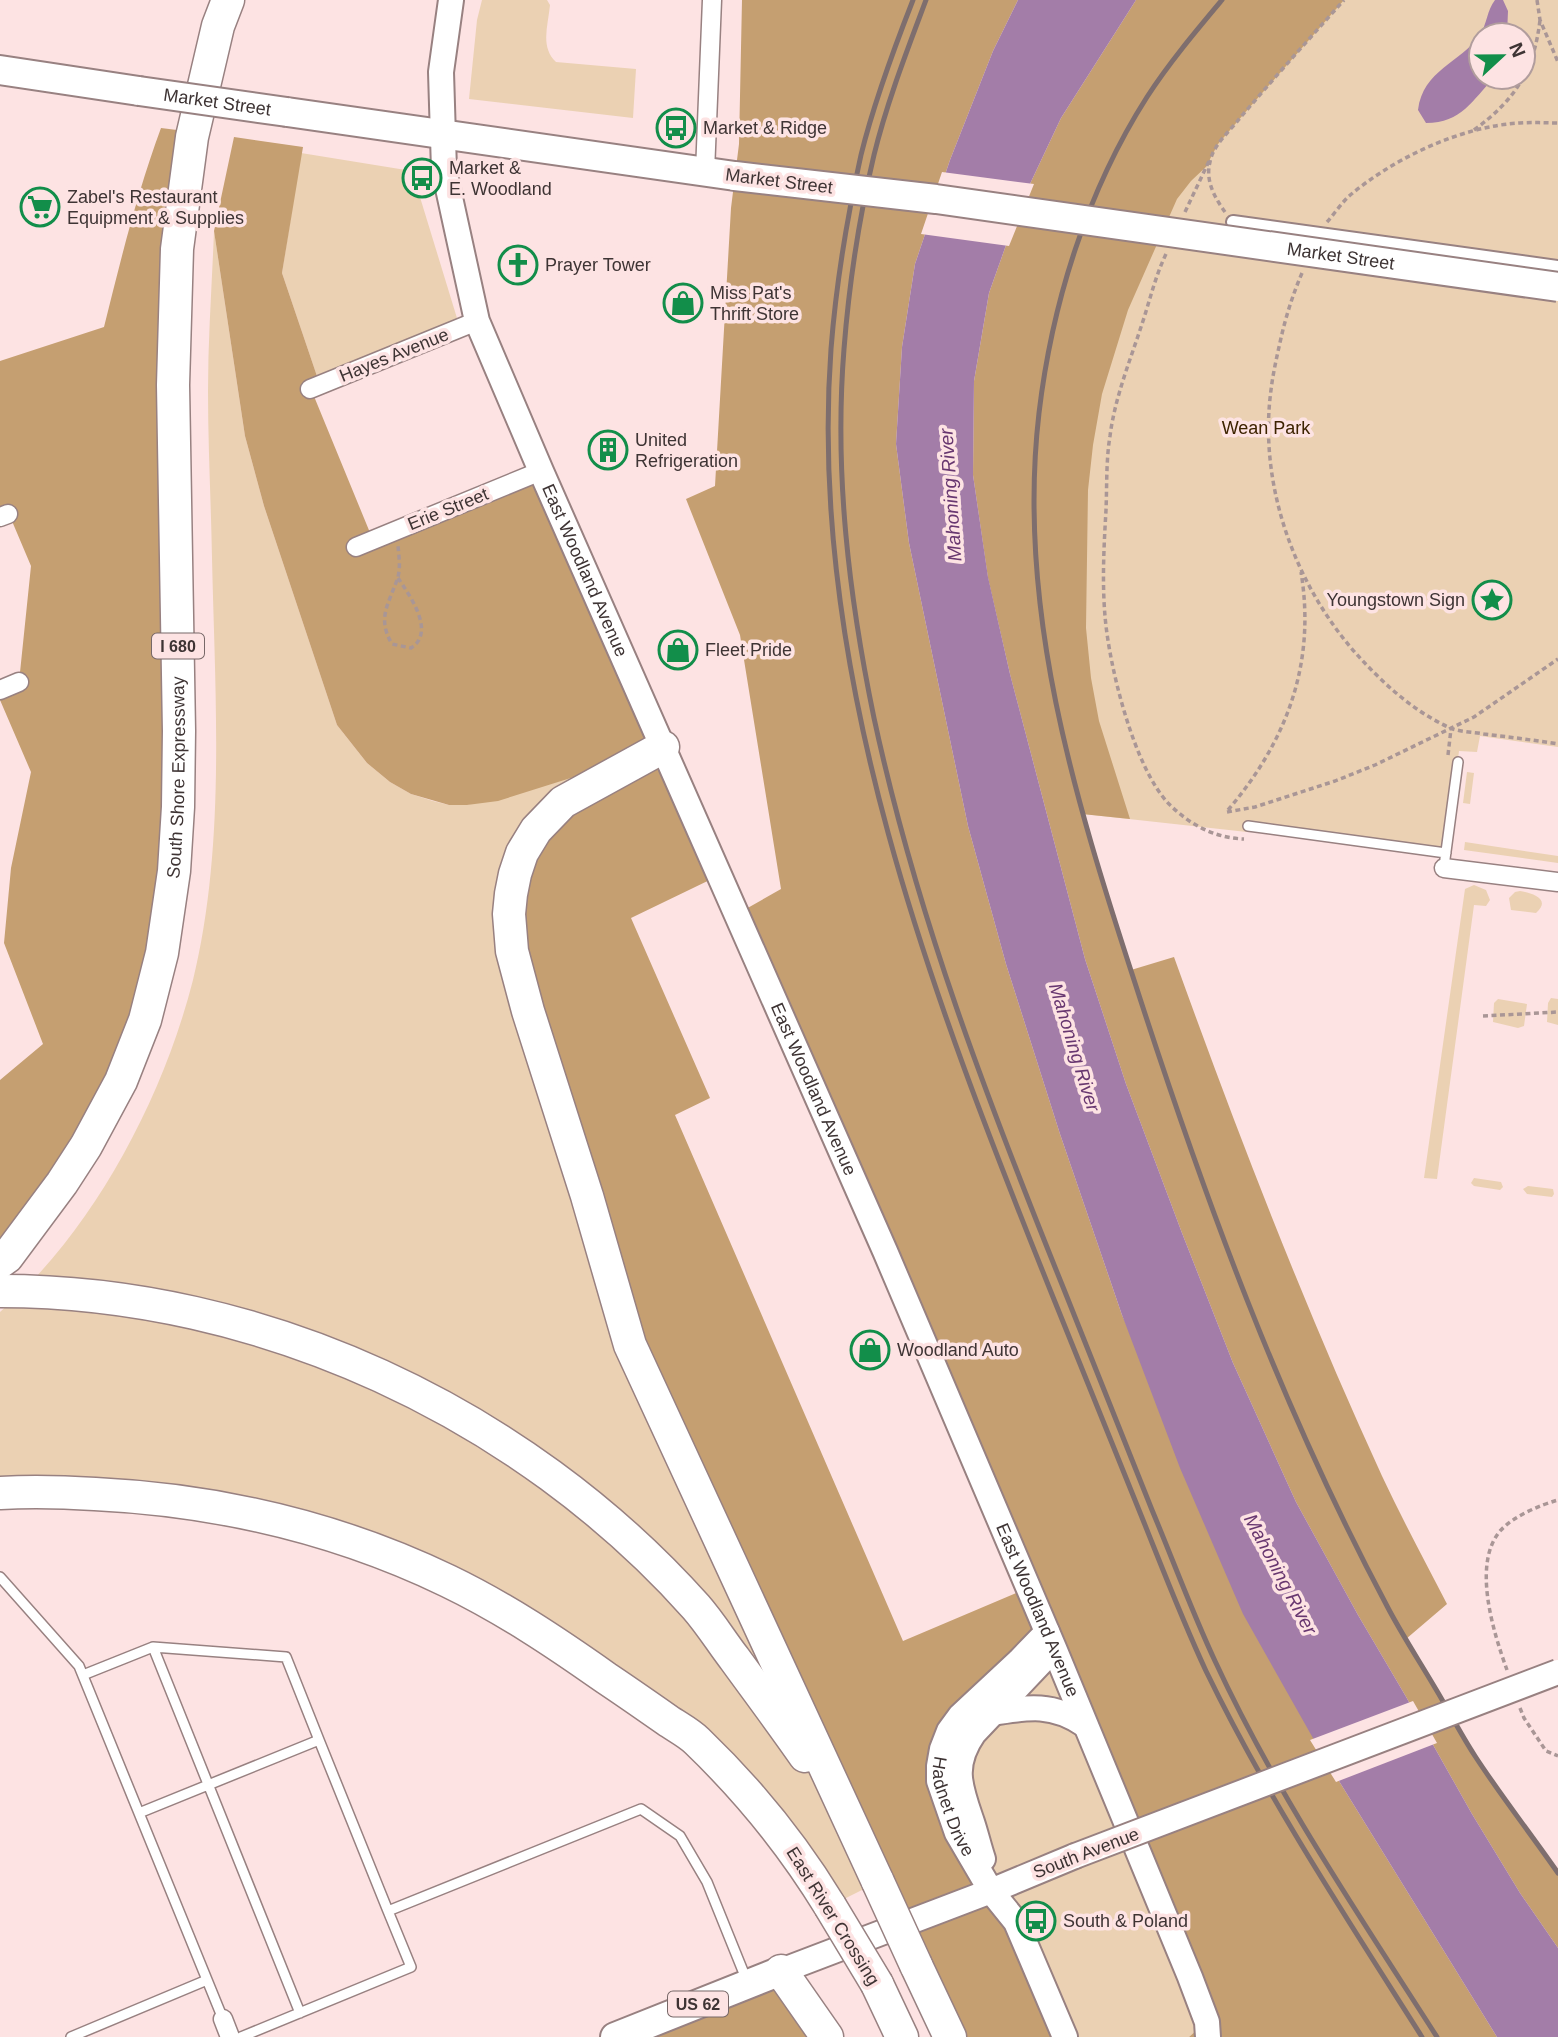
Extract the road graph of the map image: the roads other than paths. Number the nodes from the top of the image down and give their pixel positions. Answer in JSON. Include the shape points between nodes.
{"nodes":[{"id":1,"x":228,"y":0,"type":"edge"},
{"id":2,"x":451,"y":0,"type":"edge"},
{"id":3,"x":712,"y":0,"type":"edge"},
{"id":4,"x":0,"y":70,"type":"edge"},
{"id":5,"x":442,"y":134,"type":"junction"},
{"id":6,"x":705,"y":172,"type":"junction"},
{"id":7,"x":1233,"y":222,"type":"road end"},
{"id":8,"x":1558,"y":267,"type":"edge"},
{"id":9,"x":1558,"y":287,"type":"edge"},
{"id":10,"x":477,"y":321,"type":"junction"},
{"id":11,"x":310,"y":389,"type":"dead end"},
{"id":12,"x":541,"y":471,"type":"junction"},
{"id":13,"x":356,"y":547,"type":"dead end"},
{"id":14,"x":19,"y":682,"type":"dead end"},
{"id":15,"x":0,"y":690,"type":"edge"},
{"id":16,"x":663,"y":747,"type":"junction"},
{"id":17,"x":1458,"y":762,"type":"dead end"},
{"id":18,"x":1248,"y":826,"type":"dead end"},
{"id":19,"x":1445,"y":861,"type":"junction"},
{"id":20,"x":1558,"y":883,"type":"edge"},
{"id":21,"x":4,"y":1260,"type":"edge"},
{"id":22,"x":0,"y":1292,"type":"edge"},
{"id":23,"x":0,"y":1493,"type":"edge"},
{"id":24,"x":0,"y":1577,"type":"edge"},
{"id":25,"x":1050,"y":1640,"type":"junction"},
{"id":26,"x":153,"y":1647,"type":"junction"},
{"id":27,"x":1558,"y":1672,"type":"edge"},
{"id":28,"x":83,"y":1675,"type":"junction"},
{"id":29,"x":992,"y":1713,"type":"junction"},
{"id":30,"x":1085,"y":1725,"type":"junction"},
{"id":31,"x":319,"y":1740,"type":"junction"},
{"id":32,"x":208,"y":1785,"type":"junction"},
{"id":33,"x":846,"y":1811,"type":"junction"},
{"id":34,"x":139,"y":1813,"type":"junction"},
{"id":35,"x":991,"y":1891,"type":"junction"},
{"id":36,"x":388,"y":1911,"type":"junction"},
{"id":37,"x":781,"y":1970,"type":"junction"},
{"id":38,"x":207,"y":1980,"type":"junction"},
{"id":39,"x":748,"y":1983,"type":"junction"},
{"id":40,"x":300,"y":2013,"type":"junction"},
{"id":41,"x":223,"y":2019,"type":"joint"},
{"id":42,"x":71,"y":2037,"type":"edge"},
{"id":43,"x":230,"y":2037,"type":"edge"},
{"id":44,"x":241,"y":2037,"type":"edge"},
{"id":45,"x":615,"y":2037,"type":"edge"},
{"id":46,"x":827,"y":2037,"type":"edge"},
{"id":47,"x":902,"y":2037,"type":"edge"},
{"id":48,"x":950,"y":2037,"type":"edge"},
{"id":49,"x":1065,"y":2037,"type":"edge"},
{"id":50,"x":1209,"y":2037,"type":"edge"}],
"edges":[{"from":1,"to":21,"type":"highway","name":"South Shore Expressway","number":"I 680","via":[[192,137],[177,249],[173,385],[178,807],[164,940],[145,1020],[121,1081],[62,1183]]},
{"from":2,"to":5,"type":"main road","name":"East Woodland Avenue","via":[[441,72]]},
{"from":3,"to":6,"type":"street"},
{"from":4,"to":5,"type":"main road","name":"Market Street","bridge":true},
{"from":5,"to":6,"type":"main road","name":"Market Street"},
{"from":5,"to":10,"type":"main road","name":"East Woodland Avenue","via":[[444,170]]},
{"from":6,"to":9,"type":"main road","name":"Market Street","bridge":true,"via":[[936,199]]},
{"from":7,"to":8,"type":"street"},
{"from":10,"to":11,"type":"street","name":"Hayes Avenue"},
{"from":10,"to":12,"type":"main road","name":"East Woodland Avenue"},
{"from":12,"to":13,"type":"street","name":"Erie Street"},
{"from":12,"to":16,"type":"main road","name":"East Woodland Avenue"},
{"from":14,"to":15,"type":"street"},
{"from":16,"to":25,"type":"main road","name":"East Woodland Avenue","via":[[886,1251]]},
{"from":16,"to":33,"type":"highway","via":[[563,802],[536,830],[510,894],[512,951],[630,1345]]},
{"from":17,"to":19,"type":"lane"},
{"from":18,"to":19,"type":"lane"},
{"from":19,"to":20,"type":"street"},
{"from":22,"to":33,"type":"highway","via":[[119,1299],[183,1310],[294,1340],[430,1401],[503,1443],[616,1529],[698,1609]]},
{"from":23,"to":47,"type":"highway","name":"East River Crossing","bridge":true,"via":[[60,1492],[186,1501],[304,1527],[447,1580],[539,1631],[696,1740],[758,1806],[830,1906],[877,1984]]},
{"from":24,"to":28,"type":"lane"},
{"from":25,"to":29,"type":"main road","name":"Hadnet Drive"},
{"from":25,"to":30,"type":"main road","name":"East Woodland Avenue"},
{"from":25,"to":35,"type":"main road","name":"Hadnet Drive","via":[[1019,1661],[960,1716],[942,1748],[939,1781],[943,1795],[957,1833]]},
{"from":26,"to":28,"type":"lane"},
{"from":26,"to":31,"type":"lane","via":[[286,1657]]},
{"from":26,"to":32,"type":"lane"},
{"from":27,"to":35,"type":"main road","name":"South Avenue","bridge":true},
{"from":28,"to":34,"type":"lane"},
{"from":29,"to":30,"type":"main road","via":[[1048,1708]]},
{"from":29,"to":35,"type":"main road","name":"Hadnet Drive","via":[[964,1746],[958,1770]]},
{"from":30,"to":50,"type":"main road","name":"East Woodland Avenue","via":[[1190,1977]]},
{"from":31,"to":32,"type":"lane"},
{"from":31,"to":36,"type":"lane"},
{"from":32,"to":34,"type":"lane"},
{"from":32,"to":40,"type":"lane"},
{"from":33,"to":48,"type":"highway","bridge":true},
{"from":34,"to":38,"type":"lane"},
{"from":35,"to":37,"type":"main road","name":"South Avenue"},
{"from":35,"to":49,"type":"main road","name":"Hadnet Drive","via":[[1016,1922]]},
{"from":36,"to":39,"type":"lane","via":[[641,1808],[680,1836],[707,1882]]},
{"from":36,"to":40,"type":"lane","via":[[411,1967]]},
{"from":37,"to":39,"type":"main road","name":"South Avenue","number":"US 62"},
{"from":37,"to":46,"type":"highway"},
{"from":38,"to":41,"type":"lane"},
{"from":38,"to":42,"type":"lane"},
{"from":39,"to":45,"type":"main road","name":"South Avenue","number":"US 62"},
{"from":40,"to":44,"type":"lane"},
{"from":41,"to":43,"type":"street"}]}
